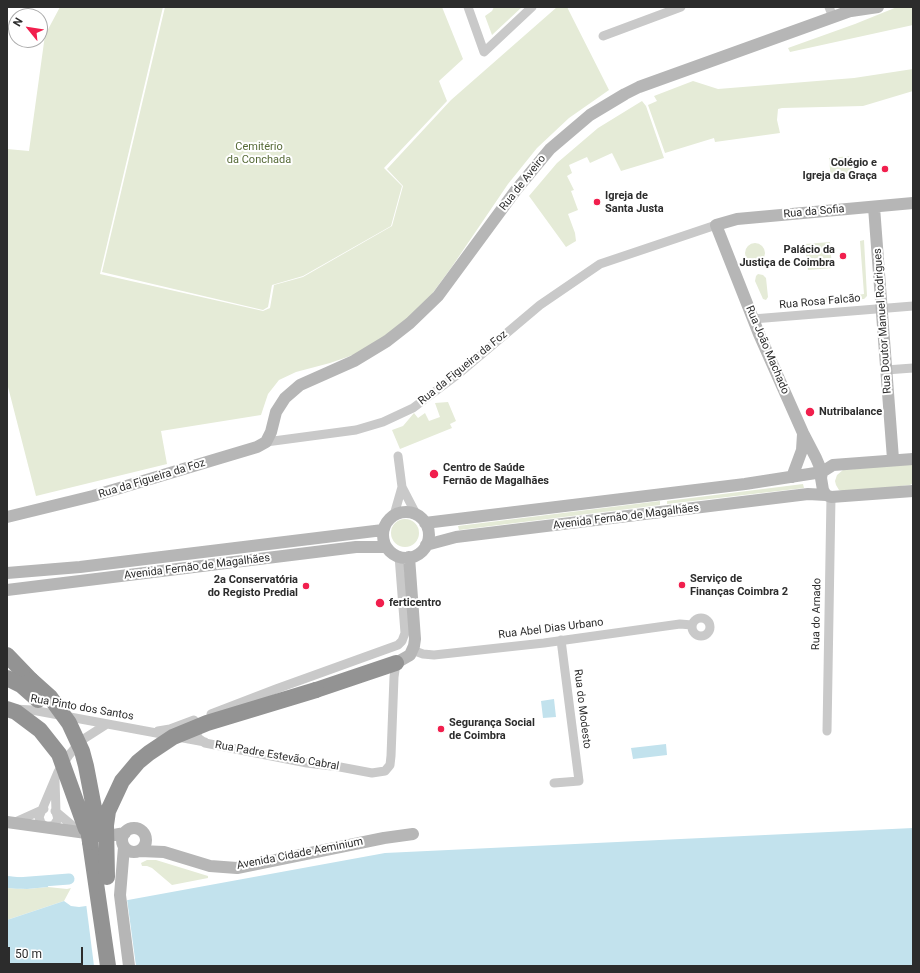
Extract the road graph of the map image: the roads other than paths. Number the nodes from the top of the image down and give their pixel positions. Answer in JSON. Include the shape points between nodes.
{"nodes":[{"id":1,"x":468,"y":7,"type":"edge"},
{"id":2,"x":532,"y":7,"type":"edge"},
{"id":3,"x":681,"y":7,"type":"edge"},
{"id":4,"x":878,"y":7,"type":"edge"},
{"id":5,"x":850,"y":8,"type":"edge"},
{"id":6,"x":831,"y":12,"type":"edge"},
{"id":7,"x":603,"y":36,"type":"dead end"},
{"id":8,"x":913,"y":204,"type":"edge"},
{"id":9,"x":874,"y":207,"type":"junction"},
{"id":10,"x":716,"y":224,"type":"junction"},
{"id":11,"x":913,"y":306,"type":"edge"},
{"id":12,"x":882,"y":308,"type":"junction"},
{"id":13,"x":753,"y":319,"type":"junction"},
{"id":14,"x":913,"y":368,"type":"edge"},
{"id":15,"x":886,"y":370,"type":"junction"},
{"id":16,"x":803,"y":433,"type":"junction"},
{"id":17,"x":266,"y":442,"type":"junction"},
{"id":18,"x":398,"y":456,"type":"dead end"},
{"id":19,"x":893,"y":459,"type":"junction"},
{"id":20,"x":913,"y":459,"type":"edge"},
{"id":21,"x":822,"y":472,"type":"junction"},
{"id":22,"x":792,"y":477,"type":"junction"},
{"id":23,"x":402,"y":487,"type":"junction"},
{"id":24,"x":913,"y":491,"type":"edge"},
{"id":25,"x":828,"y":496,"type":"junction"},
{"id":26,"x":416,"y":514,"type":"junction"},
{"id":27,"x":394,"y":515,"type":"junction"},
{"id":28,"x":7,"y":517,"type":"edge"},
{"id":29,"x":425,"y":523,"type":"junction"},
{"id":30,"x":384,"y":530,"type":"junction"},
{"id":31,"x":426,"y":545,"type":"junction"},
{"id":32,"x":386,"y":546,"type":"junction"},
{"id":33,"x":404,"y":557,"type":"junction"},
{"id":34,"x":7,"y":573,"type":"edge"},
{"id":35,"x":7,"y":590,"type":"edge"},
{"id":36,"x":692,"y":625,"type":"dead end"},
{"id":37,"x":561,"y":640,"type":"junction"},
{"id":38,"x":412,"y":650,"type":"junction"},
{"id":39,"x":7,"y":655,"type":"edge"},
{"id":40,"x":396,"y":663,"type":"junction"},
{"id":41,"x":7,"y":667,"type":"edge"},
{"id":42,"x":7,"y":678,"type":"edge"},
{"id":43,"x":31,"y":680,"type":"junction"},
{"id":44,"x":7,"y":709,"type":"edge"},
{"id":45,"x":197,"y":719,"type":"junction"},
{"id":46,"x":107,"y":724,"type":"junction"},
{"id":47,"x":827,"y":731,"type":"dead end"},
{"id":48,"x":152,"y":732,"type":"junction"},
{"id":49,"x":205,"y":743,"type":"junction"},
{"id":50,"x":55,"y":780,"type":"junction"},
{"id":51,"x":554,"y":783,"type":"dead end"},
{"id":52,"x":42,"y":811,"type":"junction"},
{"id":53,"x":56,"y":812,"type":"junction"},
{"id":54,"x":9,"y":822,"type":"edge"},
{"id":55,"x":46,"y":827,"type":"junction"},
{"id":56,"x":413,"y":834,"type":"dead end"},
{"id":57,"x":85,"y":837,"type":"junction"},
{"id":58,"x":146,"y":837,"type":"junction"},
{"id":59,"x":124,"y":841,"type":"junction"},
{"id":60,"x":138,"y":852,"type":"junction"},
{"id":61,"x":164,"y":852,"type":"junction"},
{"id":62,"x":114,"y":878,"type":"junction"},
{"id":63,"x":108,"y":966,"type":"edge"},
{"id":64,"x":118,"y":966,"type":"edge"},
{"id":65,"x":129,"y":966,"type":"edge"}],
"edges":[{"from":1,"to":2,"type":"street","via":[[484,52]]},
{"from":3,"to":7,"type":"street"},
{"from":4,"to":5,"type":"main road","name":"Rua de Aveiro"},
{"from":5,"to":6,"type":"main road","name":"Rua de Aveiro"},
{"from":6,"to":17,"type":"main road","name":"Rua de Aveiro","via":[[639,87],[590,115],[550,149],[516,190],[438,296],[387,341],[354,361],[300,385],[285,398],[276,412]]},
{"from":8,"to":9,"type":"main road","name":"Rua da Sofia"},
{"from":9,"to":10,"type":"main road","name":"Rua da Sofia","via":[[737,219]]},
{"from":9,"to":12,"type":"main road","name":"Rua Doutor Manuel Rodrigues"},
{"from":10,"to":13,"type":"main road","name":"Rua João Machado"},
{"from":10,"to":17,"type":"street","name":"Rua da Figueira da Foz","via":[[600,264],[540,305],[457,375],[413,408],[383,422],[356,430]]},
{"from":11,"to":12,"type":"street","name":"Rua Rosa Falcão"},
{"from":12,"to":13,"type":"street","name":"Rua Rosa Falcão"},
{"from":12,"to":15,"type":"main road","name":"Rua Doutor Manuel Rodrigues"},
{"from":13,"to":16,"type":"main road","name":"Rua João Machado"},
{"from":14,"to":15,"type":"street"},
{"from":15,"to":19,"type":"main road","name":"Rua Doutor Manuel Rodrigues"},
{"from":16,"to":21,"type":"main road","name":"Rua João Machado"},
{"from":16,"to":22,"type":"main road","via":[[802,450]]},
{"from":17,"to":28,"type":"main road","name":"Rua da Figueira da Foz","via":[[257,447],[93,496]]},
{"from":18,"to":23,"type":"street"},
{"from":19,"to":20,"type":"main road","name":"Avenida Fernão de Magalhães"},
{"from":19,"to":21,"type":"main road","name":"Avenida Fernão de Magalhães","via":[[833,465]]},
{"from":21,"to":22,"type":"main road","name":"Avenida Fernão de Magalhães"},
{"from":21,"to":25,"type":"main road","via":[[823,490]]},
{"from":22,"to":29,"type":"main road","name":"Avenida Fernão de Magalhães"},
{"from":23,"to":26,"type":"street"},
{"from":23,"to":27,"type":"street"},
{"from":24,"to":25,"type":"main road","name":"Avenida Fernão de Magalhães"},
{"from":25,"to":31,"type":"main road","name":"Avenida Fernão de Magalhães","via":[[808,494],[456,537]]},
{"from":25,"to":47,"type":"street","name":"Rua do Arnado"},
{"from":26,"to":27,"type":"main road","via":[[401,512]]},
{"from":26,"to":29,"type":"main road"},
{"from":27,"to":30,"type":"main road"},
{"from":29,"to":31,"type":"main road","via":[[428,534]]},
{"from":30,"to":32,"type":"main road"},
{"from":30,"to":34,"type":"main road","name":"Avenida Fernão de Magalhães","via":[[80,567]]},
{"from":31,"to":33,"type":"main road","via":[[416,555]]},
{"from":32,"to":33,"type":"main road","via":[[394,554]]},
{"from":32,"to":35,"type":"main road","name":"Avenida Fernão de Magalhães"},
{"from":33,"to":38,"type":"main road","via":[[415,639]]},
{"from":33,"to":45,"type":"street","via":[[405,633],[398,645]]},
{"from":36,"to":37,"type":"street","name":"Rua Abel Dias Urbano","via":[[680,624]]},
{"from":37,"to":38,"type":"street","name":"Rua Abel Dias Urbano","via":[[434,655]]},
{"from":37,"to":51,"type":"street","name":"Rua do Modesto","via":[[579,781]]},
{"from":38,"to":40,"type":"main road","via":[[404,660]]},
{"from":39,"to":43,"type":"highway"},
{"from":40,"to":49,"type":"street","name":"Rua Padre Estevão Cabral","via":[[391,756],[390,765],[385,771],[372,774]]},
{"from":40,"to":62,"type":"highway","bridge":true,"via":[[208,723],[173,737],[149,753],[122,781],[108,811],[106,825]]},
{"from":41,"to":43,"type":"highway"},
{"from":42,"to":57,"type":"highway","bridge":true,"via":[[21,685],[56,717],[78,759]]},
{"from":43,"to":62,"type":"highway","bridge":true,"via":[[50,697],[69,722],[82,751]]},
{"from":44,"to":46,"type":"street","name":"Rua Pinto dos Santos","via":[[32,710]]},
{"from":44,"to":57,"type":"highway","bridge":true,"via":[[16,712],[40,730],[59,754]]},
{"from":45,"to":48,"type":"street","via":[[170,729]]},
{"from":45,"to":49,"type":"street","name":"Rua Padre Estevão Cabral","via":[[195,727],[198,738]]},
{"from":46,"to":48,"type":"street","name":"Rua Pinto dos Santos"},
{"from":46,"to":50,"type":"street","via":[[80,743],[61,767]]},
{"from":48,"to":49,"type":"street","name":"Rua Pinto dos Santos"},
{"from":50,"to":52,"type":"street"},
{"from":50,"to":53,"type":"street"},
{"from":52,"to":53,"type":"street","via":[[49,808]]},
{"from":52,"to":54,"type":"street"},
{"from":52,"to":55,"type":"street","via":[[39,817]]},
{"from":53,"to":55,"type":"street","via":[[56,824]]},
{"from":53,"to":57,"type":"street"},
{"from":54,"to":55,"type":"main road"},
{"from":55,"to":57,"type":"main road"},
{"from":56,"to":61,"type":"main road","name":"Avenida Cidade Aeminium","via":[[237,868],[210,866]]},
{"from":57,"to":59,"type":"main road","via":[[108,836]]},
{"from":57,"to":63,"type":"highway"},
{"from":58,"to":59,"type":"main road","via":[[137,829],[128,830]]},
{"from":58,"to":60,"type":"main road","via":[[146,845]]},
{"from":58,"to":61,"type":"main road"},
{"from":59,"to":60,"type":"main road","via":[[129,851]]},
{"from":59,"to":62,"type":"main road"},
{"from":60,"to":61,"type":"main road"},
{"from":60,"to":62,"type":"main road"},
{"from":62,"to":64,"type":"highway"},
{"from":62,"to":65,"type":"main road","via":[[120,900]]}]}
